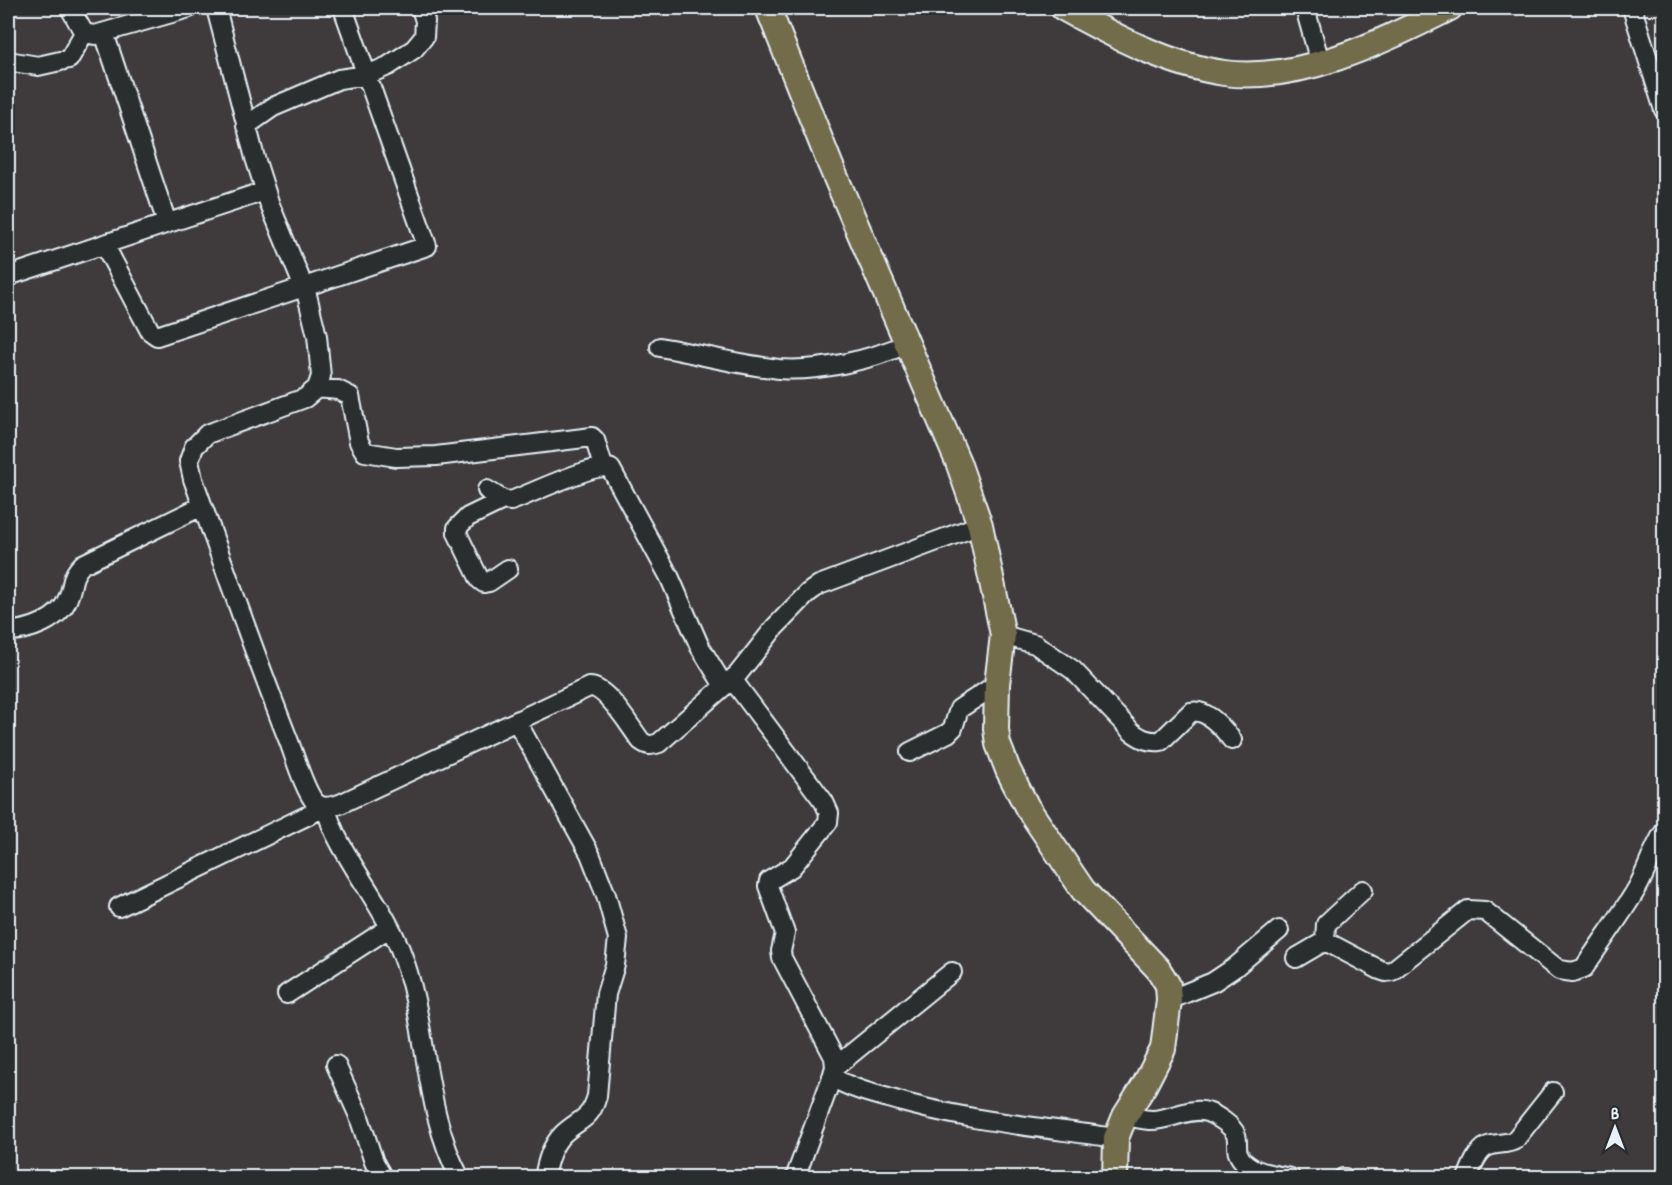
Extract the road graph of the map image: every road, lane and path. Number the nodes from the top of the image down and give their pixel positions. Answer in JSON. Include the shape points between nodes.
{"nodes":[{"id":1,"x":70,"y":8,"type":"edge"},
{"id":2,"x":189,"y":8,"type":"edge"},
{"id":3,"x":216,"y":8,"type":"edge"},
{"id":4,"x":344,"y":8,"type":"edge"},
{"id":5,"x":421,"y":8,"type":"edge"},
{"id":6,"x":768,"y":8,"type":"edge"},
{"id":7,"x":1064,"y":8,"type":"edge"},
{"id":8,"x":1305,"y":8,"type":"edge"},
{"id":9,"x":1450,"y":8,"type":"edge"},
{"id":10,"x":1632,"y":8,"type":"edge"},
{"id":11,"x":1090,"y":15,"type":"edge"},
{"id":12,"x":84,"y":33,"type":"junction"},
{"id":13,"x":104,"y":33,"type":"junction"},
{"id":14,"x":8,"y":61,"type":"edge"},
{"id":15,"x":1320,"y":63,"type":"junction"},
{"id":16,"x":367,"y":75,"type":"junction"},
{"id":17,"x":1665,"y":110,"type":"edge"},
{"id":18,"x":246,"y":126,"type":"junction"},
{"id":19,"x":265,"y":191,"type":"junction"},
{"id":20,"x":167,"y":223,"type":"junction"},
{"id":21,"x":104,"y":244,"type":"junction"},
{"id":22,"x":8,"y":276,"type":"edge"},
{"id":23,"x":304,"y":288,"type":"junction"},
{"id":24,"x":906,"y":344,"type":"junction"},
{"id":25,"x":660,"y":347,"type":"dead end"},
{"id":26,"x":317,"y":388,"type":"junction"},
{"id":27,"x":603,"y":466,"type":"junction"},
{"id":28,"x":487,"y":490,"type":"dead end"},
{"id":29,"x":503,"y":500,"type":"junction"},
{"id":30,"x":202,"y":506,"type":"junction"},
{"id":31,"x":980,"y":525,"type":"junction"},
{"id":32,"x":508,"y":569,"type":"dead end"},
{"id":33,"x":8,"y":631,"type":"edge"},
{"id":34,"x":1003,"y":635,"type":"junction"},
{"id":35,"x":728,"y":682,"type":"junction"},
{"id":36,"x":997,"y":684,"type":"junction"},
{"id":37,"x":517,"y":722,"type":"junction"},
{"id":38,"x":1232,"y":740,"type":"dead end"},
{"id":39,"x":910,"y":752,"type":"dead end"},
{"id":40,"x":325,"y":807,"type":"junction"},
{"id":41,"x":1665,"y":832,"type":"edge"},
{"id":42,"x":1363,"y":890,"type":"dead end"},
{"id":43,"x":119,"y":907,"type":"dead end"},
{"id":44,"x":389,"y":928,"type":"junction"},
{"id":45,"x":1280,"y":930,"type":"dead end"},
{"id":46,"x":1325,"y":941,"type":"junction"},
{"id":47,"x":1296,"y":958,"type":"dead end"},
{"id":48,"x":952,"y":972,"type":"dead end"},
{"id":49,"x":287,"y":994,"type":"dead end"},
{"id":50,"x":1169,"y":1000,"type":"junction"},
{"id":51,"x":336,"y":1065,"type":"dead end"},
{"id":52,"x":834,"y":1072,"type":"junction"},
{"id":53,"x":1553,"y":1092,"type":"dead end"},
{"id":54,"x":1125,"y":1116,"type":"junction"},
{"id":55,"x":1116,"y":1138,"type":"junction"},
{"id":56,"x":383,"y":1178,"type":"edge"},
{"id":57,"x":460,"y":1178,"type":"edge"},
{"id":58,"x":544,"y":1178,"type":"edge"},
{"id":59,"x":795,"y":1178,"type":"edge"},
{"id":60,"x":1115,"y":1178,"type":"edge"},
{"id":61,"x":1290,"y":1178,"type":"edge"},
{"id":62,"x":1467,"y":1178,"type":"edge"}],
"edges":[{"from":1,"to":12,"type":"street"},
{"from":2,"to":13,"type":"street"},
{"from":3,"to":18,"type":"street"},
{"from":4,"to":16,"type":"street"},
{"from":5,"to":16,"type":"street","via":[[424,37],[414,49]]},
{"from":6,"to":24,"type":"main road"},
{"from":7,"to":11,"type":"main road"},
{"from":8,"to":15,"type":"street"},
{"from":9,"to":15,"type":"main road","via":[[1388,38]]},
{"from":10,"to":17,"type":"street"},
{"from":11,"to":15,"type":"main road","via":[[1160,54],[1197,67],[1226,73],[1290,71]]},
{"from":12,"to":13,"type":"street"},
{"from":12,"to":14,"type":"street","via":[[69,59],[38,66]]},
{"from":13,"to":20,"type":"street"},
{"from":16,"to":18,"type":"street","via":[[339,79],[309,91],[273,107]]},
{"from":16,"to":23,"type":"street","via":[[427,246]]},
{"from":18,"to":19,"type":"street"},
{"from":19,"to":20,"type":"street"},
{"from":19,"to":23,"type":"street"},
{"from":20,"to":21,"type":"street"},
{"from":21,"to":22,"type":"street"},
{"from":21,"to":23,"type":"street","via":[[150,331],[157,336]]},
{"from":23,"to":26,"type":"street","via":[[317,336],[321,376]]},
{"from":24,"to":25,"type":"street","via":[[848,362],[781,369]]},
{"from":24,"to":31,"type":"main road","via":[[958,462]]},
{"from":26,"to":27,"type":"street","via":[[338,390],[350,396],[358,441],[365,452],[396,457],[436,456],[592,436]]},
{"from":26,"to":30,"type":"street","via":[[305,398],[207,434],[194,447],[189,460]]},
{"from":27,"to":29,"type":"street","via":[[511,501]]},
{"from":27,"to":35,"type":"street","via":[[614,474],[669,576],[700,647]]},
{"from":28,"to":29,"type":"street"},
{"from":29,"to":32,"type":"street","via":[[468,517],[457,533],[484,583]]},
{"from":30,"to":33,"type":"street","via":[[83,564],[75,572],[69,598],[60,611],[39,625]]},
{"from":30,"to":40,"type":"street","via":[[308,790],[313,801]]},
{"from":31,"to":34,"type":"main road"},
{"from":31,"to":35,"type":"street","via":[[819,585],[775,627]]},
{"from":34,"to":36,"type":"main road"},
{"from":34,"to":38,"type":"street","via":[[1035,644],[1073,670],[1142,739],[1161,741],[1194,711],[1205,714]]},
{"from":35,"to":37,"type":"street","via":[[653,746],[640,741],[607,696],[594,687]]},
{"from":35,"to":52,"type":"street","via":[[829,813],[828,822],[792,867],[768,886],[785,933],[782,958],[834,1057]]},
{"from":36,"to":39,"type":"street","via":[[959,709],[948,733]]},
{"from":36,"to":50,"type":"main road","via":[[998,744],[1027,807],[1083,890],[1158,969],[1168,985]]},
{"from":37,"to":40,"type":"street","via":[[340,804]]},
{"from":37,"to":58,"type":"street","via":[[591,854],[618,938],[606,994],[594,1108],[553,1147]]},
{"from":40,"to":43,"type":"street"},
{"from":40,"to":44,"type":"street","via":[[337,837]]},
{"from":41,"to":46,"type":"street","via":[[1636,889],[1578,972],[1559,970],[1485,911],[1474,909],[1392,971],[1380,970]]},
{"from":42,"to":46,"type":"street","via":[[1326,924]]},
{"from":44,"to":49,"type":"street"},
{"from":44,"to":57,"type":"street","via":[[416,997],[434,1101]]},
{"from":45,"to":50,"type":"street","via":[[1213,982]]},
{"from":46,"to":47,"type":"street"},
{"from":48,"to":52,"type":"street"},
{"from":50,"to":54,"type":"main road","via":[[1163,1049]]},
{"from":51,"to":56,"type":"street"},
{"from":52,"to":55,"type":"street","via":[[842,1083],[961,1116]]},
{"from":52,"to":59,"type":"street"},
{"from":53,"to":62,"type":"street","via":[[1515,1140],[1488,1145],[1480,1151]]},
{"from":54,"to":55,"type":"main road"},
{"from":54,"to":61,"type":"street","via":[[1152,1120],[1206,1112],[1233,1129],[1238,1153],[1251,1167]]},
{"from":55,"to":60,"type":"main road"}]}
